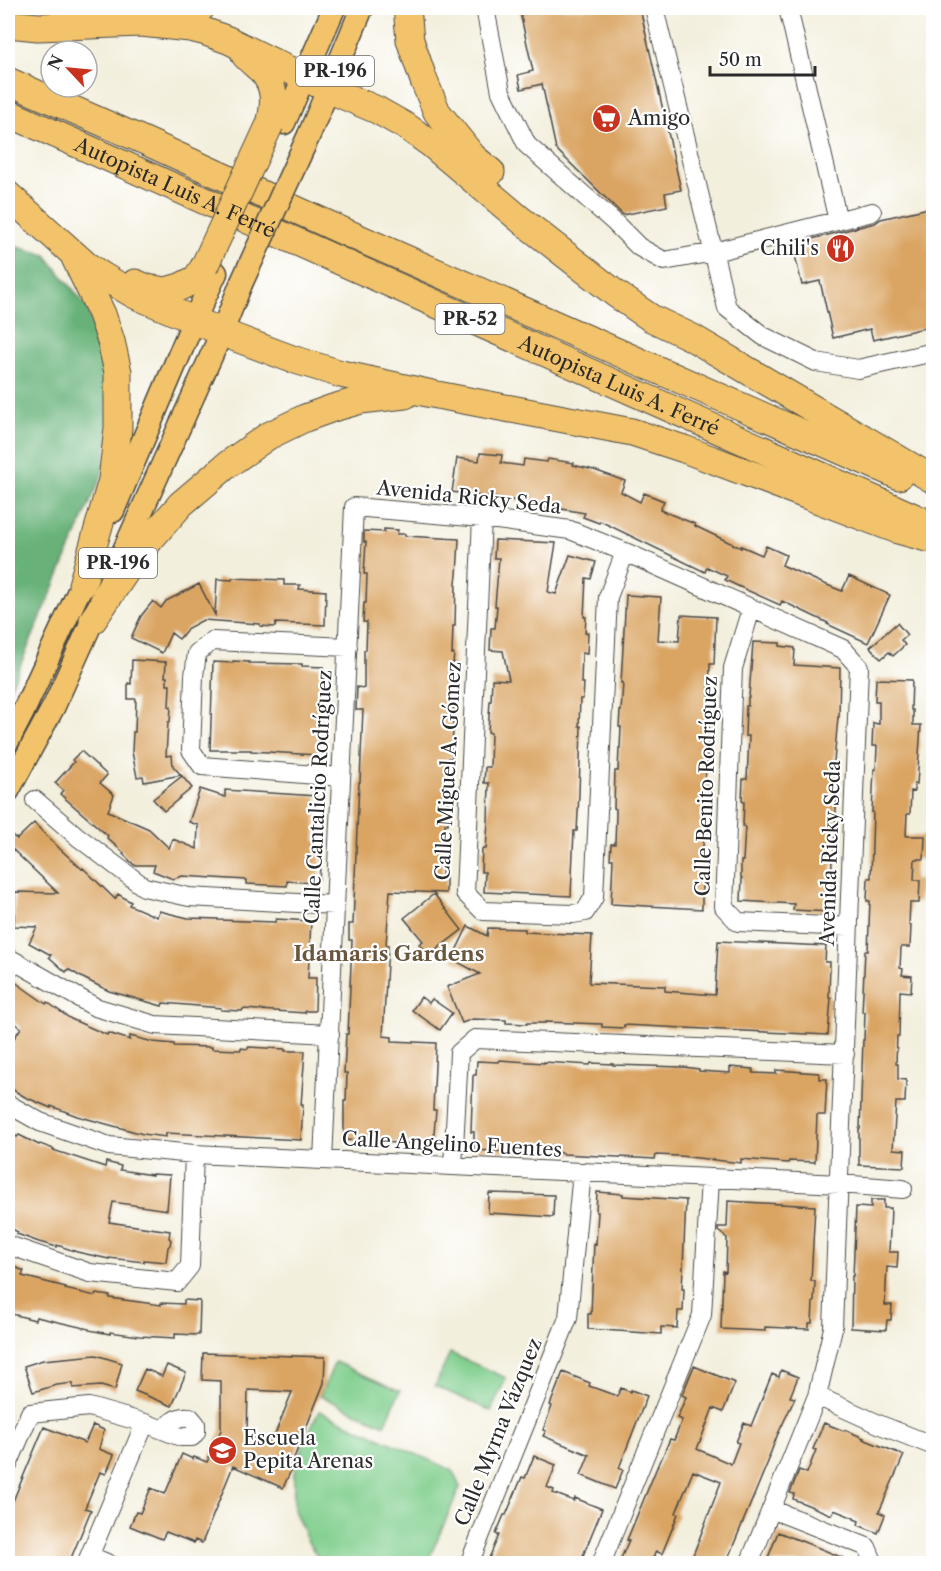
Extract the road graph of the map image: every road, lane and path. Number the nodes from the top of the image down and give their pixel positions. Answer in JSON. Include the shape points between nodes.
{"nodes":[{"id":1,"x":201,"y":8,"type":"edge"},
{"id":2,"x":334,"y":8,"type":"edge"},
{"id":3,"x":362,"y":8,"type":"edge"},
{"id":4,"x":407,"y":8,"type":"edge"},
{"id":5,"x":485,"y":8,"type":"edge"},
{"id":6,"x":654,"y":8,"type":"edge"},
{"id":7,"x":788,"y":8,"type":"edge"},
{"id":8,"x":141,"y":23,"type":"junction"},
{"id":9,"x":8,"y":24,"type":"edge"},
{"id":10,"x":236,"y":44,"type":"junction"},
{"id":11,"x":8,"y":81,"type":"edge"},
{"id":12,"x":316,"y":83,"type":"junction"},
{"id":13,"x":8,"y":112,"type":"edge"},
{"id":14,"x":277,"y":123,"type":"junction"},
{"id":15,"x":8,"y":195,"type":"edge"},
{"id":16,"x":872,"y":212,"type":"dead end"},
{"id":17,"x":838,"y":221,"type":"junction"},
{"id":18,"x":72,"y":252,"type":"junction"},
{"id":19,"x":714,"y":252,"type":"junction"},
{"id":20,"x":210,"y":270,"type":"junction"},
{"id":21,"x":194,"y":320,"type":"junction"},
{"id":22,"x":222,"y":332,"type":"junction"},
{"id":23,"x":691,"y":337,"type":"junction"},
{"id":24,"x":933,"y":352,"type":"edge"},
{"id":25,"x":432,"y":394,"type":"junction"},
{"id":26,"x":933,"y":480,"type":"edge"},
{"id":27,"x":933,"y":491,"type":"edge"},
{"id":28,"x":354,"y":507,"type":"joint"},
{"id":29,"x":482,"y":518,"type":"junction"},
{"id":30,"x":933,"y":526,"type":"edge"},
{"id":31,"x":933,"y":540,"type":"edge"},
{"id":32,"x":625,"y":552,"type":"junction"},
{"id":33,"x":82,"y":585,"type":"junction"},
{"id":34,"x":751,"y":609,"type":"junction"},
{"id":35,"x":93,"y":620,"type":"junction"},
{"id":36,"x":348,"y":647,"type":"junction"},
{"id":37,"x":8,"y":741,"type":"edge"},
{"id":38,"x":341,"y":777,"type":"junction"},
{"id":39,"x":8,"y":791,"type":"edge"},
{"id":40,"x":35,"y":800,"type":"dead end"},
{"id":41,"x":335,"y":905,"type":"junction"},
{"id":42,"x":849,"y":927,"type":"junction"},
{"id":43,"x":8,"y":958,"type":"edge"},
{"id":44,"x":330,"y":1034,"type":"junction"},
{"id":45,"x":845,"y":1054,"type":"junction"},
{"id":46,"x":8,"y":1104,"type":"edge"},
{"id":47,"x":194,"y":1154,"type":"junction"},
{"id":48,"x":323,"y":1161,"type":"junction"},
{"id":49,"x":453,"y":1166,"type":"junction"},
{"id":50,"x":582,"y":1172,"type":"junction"},
{"id":51,"x":710,"y":1179,"type":"junction"},
{"id":52,"x":840,"y":1184,"type":"junction"},
{"id":53,"x":903,"y":1189,"type":"dead end"},
{"id":54,"x":8,"y":1245,"type":"edge"},
{"id":55,"x":817,"y":1396,"type":"junction"},
{"id":56,"x":145,"y":1423,"type":"junction"},
{"id":57,"x":163,"y":1429,"type":"dead end"},
{"id":58,"x":933,"y":1446,"type":"edge"},
{"id":59,"x":8,"y":1465,"type":"edge"},
{"id":60,"x":771,"y":1509,"type":"junction"},
{"id":61,"x":88,"y":1559,"type":"edge"},
{"id":62,"x":109,"y":1563,"type":"edge"},
{"id":63,"x":469,"y":1563,"type":"edge"},
{"id":64,"x":601,"y":1563,"type":"edge"},
{"id":65,"x":749,"y":1563,"type":"edge"},
{"id":66,"x":874,"y":1563,"type":"edge"}],
"edges":[{"from":1,"to":8,"type":"highway"},
{"from":2,"to":12,"type":"main road","number":"PR-196"},
{"from":3,"to":12,"type":"main road","number":"PR-196"},
{"from":4,"to":23,"type":"highway","via":[[410,40],[433,102],[473,157]]},
{"from":5,"to":19,"type":"street","via":[[501,92],[527,146],[639,247],[664,261]]},
{"from":6,"to":19,"type":"street"},
{"from":7,"to":17,"type":"street"},
{"from":8,"to":9,"type":"highway","via":[[38,27]]},
{"from":8,"to":10,"type":"highway","via":[[189,28]]},
{"from":10,"to":12,"type":"highway"},
{"from":10,"to":14,"type":"highway","via":[[272,88]]},
{"from":11,"to":27,"type":"highway","name":"Autopista Luis A. Ferré","number":"PR-52"},
{"from":12,"to":14,"type":"main road","number":"PR-196"},
{"from":12,"to":22,"type":"main road","number":"PR-196","bridge":true,"via":[[309,135]]},
{"from":12,"to":23,"type":"highway","via":[[407,127],[616,294],[651,318]]},
{"from":13,"to":30,"type":"highway","name":"Autopista Luis A. Ferré","number":"PR-52"},
{"from":14,"to":20,"type":"highway","bridge":true},
{"from":15,"to":18,"type":"highway"},
{"from":16,"to":17,"type":"street"},
{"from":17,"to":19,"type":"street"},
{"from":18,"to":20,"type":"highway","via":[[147,288],[166,291]]},
{"from":18,"to":21,"type":"highway","via":[[135,295]]},
{"from":18,"to":33,"type":"highway","via":[[102,314],[118,372],[118,428],[112,480]]},
{"from":19,"to":24,"type":"street","via":[[728,308],[763,336],[816,362],[858,369]]},
{"from":20,"to":21,"type":"main road","number":"PR-196"},
{"from":21,"to":22,"type":"highway"},
{"from":21,"to":33,"type":"main road","number":"PR-196"},
{"from":22,"to":25,"type":"highway","via":[[341,374]]},
{"from":22,"to":35,"type":"main road","number":"PR-196"},
{"from":23,"to":26,"type":"highway"},
{"from":25,"to":31,"type":"highway","via":[[632,432]]},
{"from":25,"to":35,"type":"highway","via":[[361,400],[305,418],[268,436],[181,504],[134,559]]},
{"from":28,"to":29,"type":"street","name":"Avenida Ricky Seda"},
{"from":28,"to":36,"type":"street","name":"Calle Cantalicio Rodríguez"},
{"from":29,"to":32,"type":"street","name":"Avenida Ricky Seda","via":[[570,530]]},
{"from":29,"to":32,"type":"street","name":"Calle Miguel A. Gómez","via":[[465,893],[483,911],[573,914],[585,912],[594,897],[608,597]]},
{"from":32,"to":34,"type":"street","name":"Avenida Ricky Seda"},
{"from":33,"to":37,"type":"main road","number":"PR-196"},
{"from":34,"to":42,"type":"street","name":"Avenida Ricky Seda","via":[[843,649],[859,668]]},
{"from":34,"to":42,"type":"street","name":"Calle Benito Rodríguez","via":[[732,668],[724,907],[738,922]]},
{"from":35,"to":39,"type":"main road","number":"PR-196","via":[[54,706]]},
{"from":36,"to":38,"type":"street","name":"Calle Cantalicio Rodríguez"},
{"from":36,"to":38,"type":"street","via":[[212,641],[197,652],[194,676],[191,750],[201,766]]},
{"from":38,"to":41,"type":"street","name":"Calle Cantalicio Rodríguez"},
{"from":40,"to":41,"type":"street","via":[[144,887],[189,897]]},
{"from":41,"to":44,"type":"street","name":"Calle Cantalicio Rodríguez"},
{"from":42,"to":45,"type":"street","name":"Avenida Ricky Seda"},
{"from":43,"to":44,"type":"street","via":[[95,1006],[155,1024]]},
{"from":44,"to":48,"type":"street","name":"Calle Cantalicio Rodríguez"},
{"from":45,"to":49,"type":"street","via":[[475,1040],[459,1053]]},
{"from":45,"to":52,"type":"street","name":"Avenida Ricky Seda"},
{"from":46,"to":47,"type":"street","name":"Calle Angelino Fuentes","via":[[40,1122],[109,1146]]},
{"from":47,"to":48,"type":"street","name":"Calle Angelino Fuentes"},
{"from":47,"to":54,"type":"street","via":[[190,1266],[177,1282],[90,1274]]},
{"from":48,"to":49,"type":"street","name":"Calle Angelino Fuentes"},
{"from":49,"to":50,"type":"street","name":"Calle Angelino Fuentes"},
{"from":50,"to":51,"type":"street","name":"Calle Angelino Fuentes"},
{"from":50,"to":63,"type":"street","name":"Calle Myrna Vázquez","via":[[568,1318]]},
{"from":51,"to":52,"type":"street","name":"Calle Angelino Fuentes"},
{"from":51,"to":64,"type":"street","via":[[702,1315]]},
{"from":52,"to":53,"type":"street","name":"Calle Angelino Fuentes"},
{"from":52,"to":55,"type":"street","name":"Avenida Ricky Seda","via":[[833,1328]]},
{"from":55,"to":58,"type":"street"},
{"from":55,"to":60,"type":"street","name":"Avenida Ricky Seda"},
{"from":56,"to":57,"type":"street"},
{"from":56,"to":59,"type":"street","via":[[89,1407],[30,1413]]},
{"from":56,"to":61,"type":"street"},
{"from":60,"to":65,"type":"street","name":"Avenida Ricky Seda"},
{"from":60,"to":66,"type":"street","via":[[867,1546]]},
{"from":61,"to":62,"type":"street"}]}
